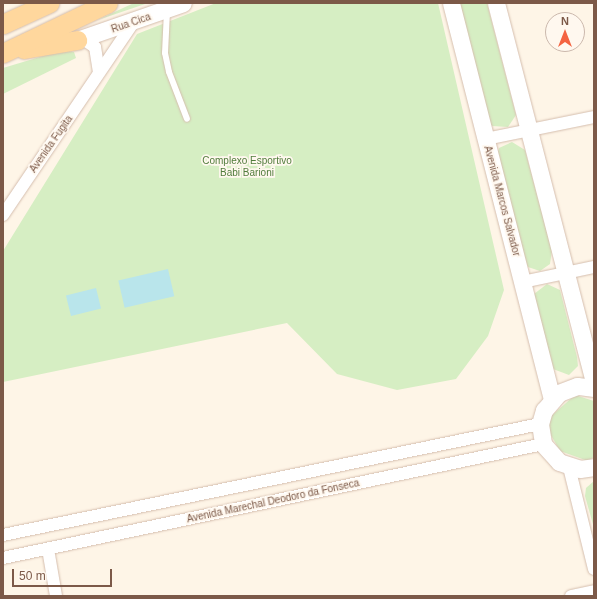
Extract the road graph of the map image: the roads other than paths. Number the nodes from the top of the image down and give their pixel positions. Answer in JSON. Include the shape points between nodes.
{"nodes":[{"id":1,"x":49,"y":3,"type":"edge"},
{"id":2,"x":108,"y":3,"type":"edge"},
{"id":3,"x":451,"y":3,"type":"edge"},
{"id":4,"x":496,"y":3,"type":"edge"},
{"id":5,"x":175,"y":6,"type":"edge"},
{"id":6,"x":133,"y":23,"type":"junction"},
{"id":7,"x":3,"y":24,"type":"edge"},
{"id":8,"x":78,"y":40,"type":"junction"},
{"id":9,"x":4,"y":52,"type":"edge"},
{"id":10,"x":99,"y":72,"type":"junction"},
{"id":11,"x":594,"y":117,"type":"edge"},
{"id":12,"x":186,"y":119,"type":"dead end"},
{"id":13,"x":529,"y":131,"type":"junction"},
{"id":14,"x":486,"y":139,"type":"junction"},
{"id":15,"x":3,"y":214,"type":"edge"},
{"id":16,"x":594,"y":267,"type":"edge"},
{"id":17,"x":566,"y":273,"type":"junction"},
{"id":18,"x":523,"y":282,"type":"junction"},
{"id":19,"x":594,"y":381,"type":"edge"},
{"id":20,"x":594,"y":388,"type":"edge"},
{"id":21,"x":552,"y":399,"type":"junction"},
{"id":22,"x":540,"y":424,"type":"junction"},
{"id":23,"x":543,"y":444,"type":"junction"},
{"id":24,"x":570,"y":467,"type":"junction"},
{"id":25,"x":594,"y":467,"type":"edge"},
{"id":26,"x":3,"y":535,"type":"edge"},
{"id":27,"x":48,"y":549,"type":"junction"},
{"id":28,"x":3,"y":558,"type":"edge"},
{"id":29,"x":594,"y":569,"type":"edge"},
{"id":30,"x":594,"y":591,"type":"edge"},
{"id":31,"x":56,"y":596,"type":"edge"},
{"id":32,"x":571,"y":596,"type":"edge"}],
"edges":[{"from":1,"to":7,"type":"main road"},
{"from":2,"to":9,"type":"main road"},
{"from":3,"to":14,"type":"street","name":"Avenida Marcos Salvador"},
{"from":4,"to":13,"type":"street"},
{"from":5,"to":6,"type":"street","name":"Rua Cica"},
{"from":5,"to":12,"type":"lane","via":[[166,59]]},
{"from":6,"to":8,"type":"street","name":"Rua Cica"},
{"from":6,"to":10,"type":"street","name":"Avenida Fugita"},
{"from":8,"to":9,"type":"main road"},
{"from":8,"to":10,"type":"street","via":[[86,40],[95,47]]},
{"from":10,"to":15,"type":"street","name":"Avenida Fugita"},
{"from":11,"to":13,"type":"street"},
{"from":13,"to":14,"type":"street"},
{"from":13,"to":17,"type":"street"},
{"from":14,"to":18,"type":"street","name":"Avenida Marcos Salvador"},
{"from":16,"to":17,"type":"street"},
{"from":17,"to":18,"type":"street"},
{"from":17,"to":19,"type":"street"},
{"from":18,"to":21,"type":"street","name":"Avenida Marcos Salvador"},
{"from":20,"to":21,"type":"street","via":[[568,389]]},
{"from":21,"to":22,"type":"street"},
{"from":22,"to":23,"type":"street"},
{"from":22,"to":26,"type":"street","name":"Avenida Marechal Deodoro da Fonseca"},
{"from":23,"to":24,"type":"street","via":[[558,462]]},
{"from":23,"to":27,"type":"street","name":"Avenida Marechal Deodoro da Fonseca"},
{"from":24,"to":25,"type":"street"},
{"from":24,"to":29,"type":"street"},
{"from":27,"to":28,"type":"street","name":"Avenida Marechal Deodoro da Fonseca"},
{"from":27,"to":31,"type":"street"},
{"from":30,"to":32,"type":"street"}]}
